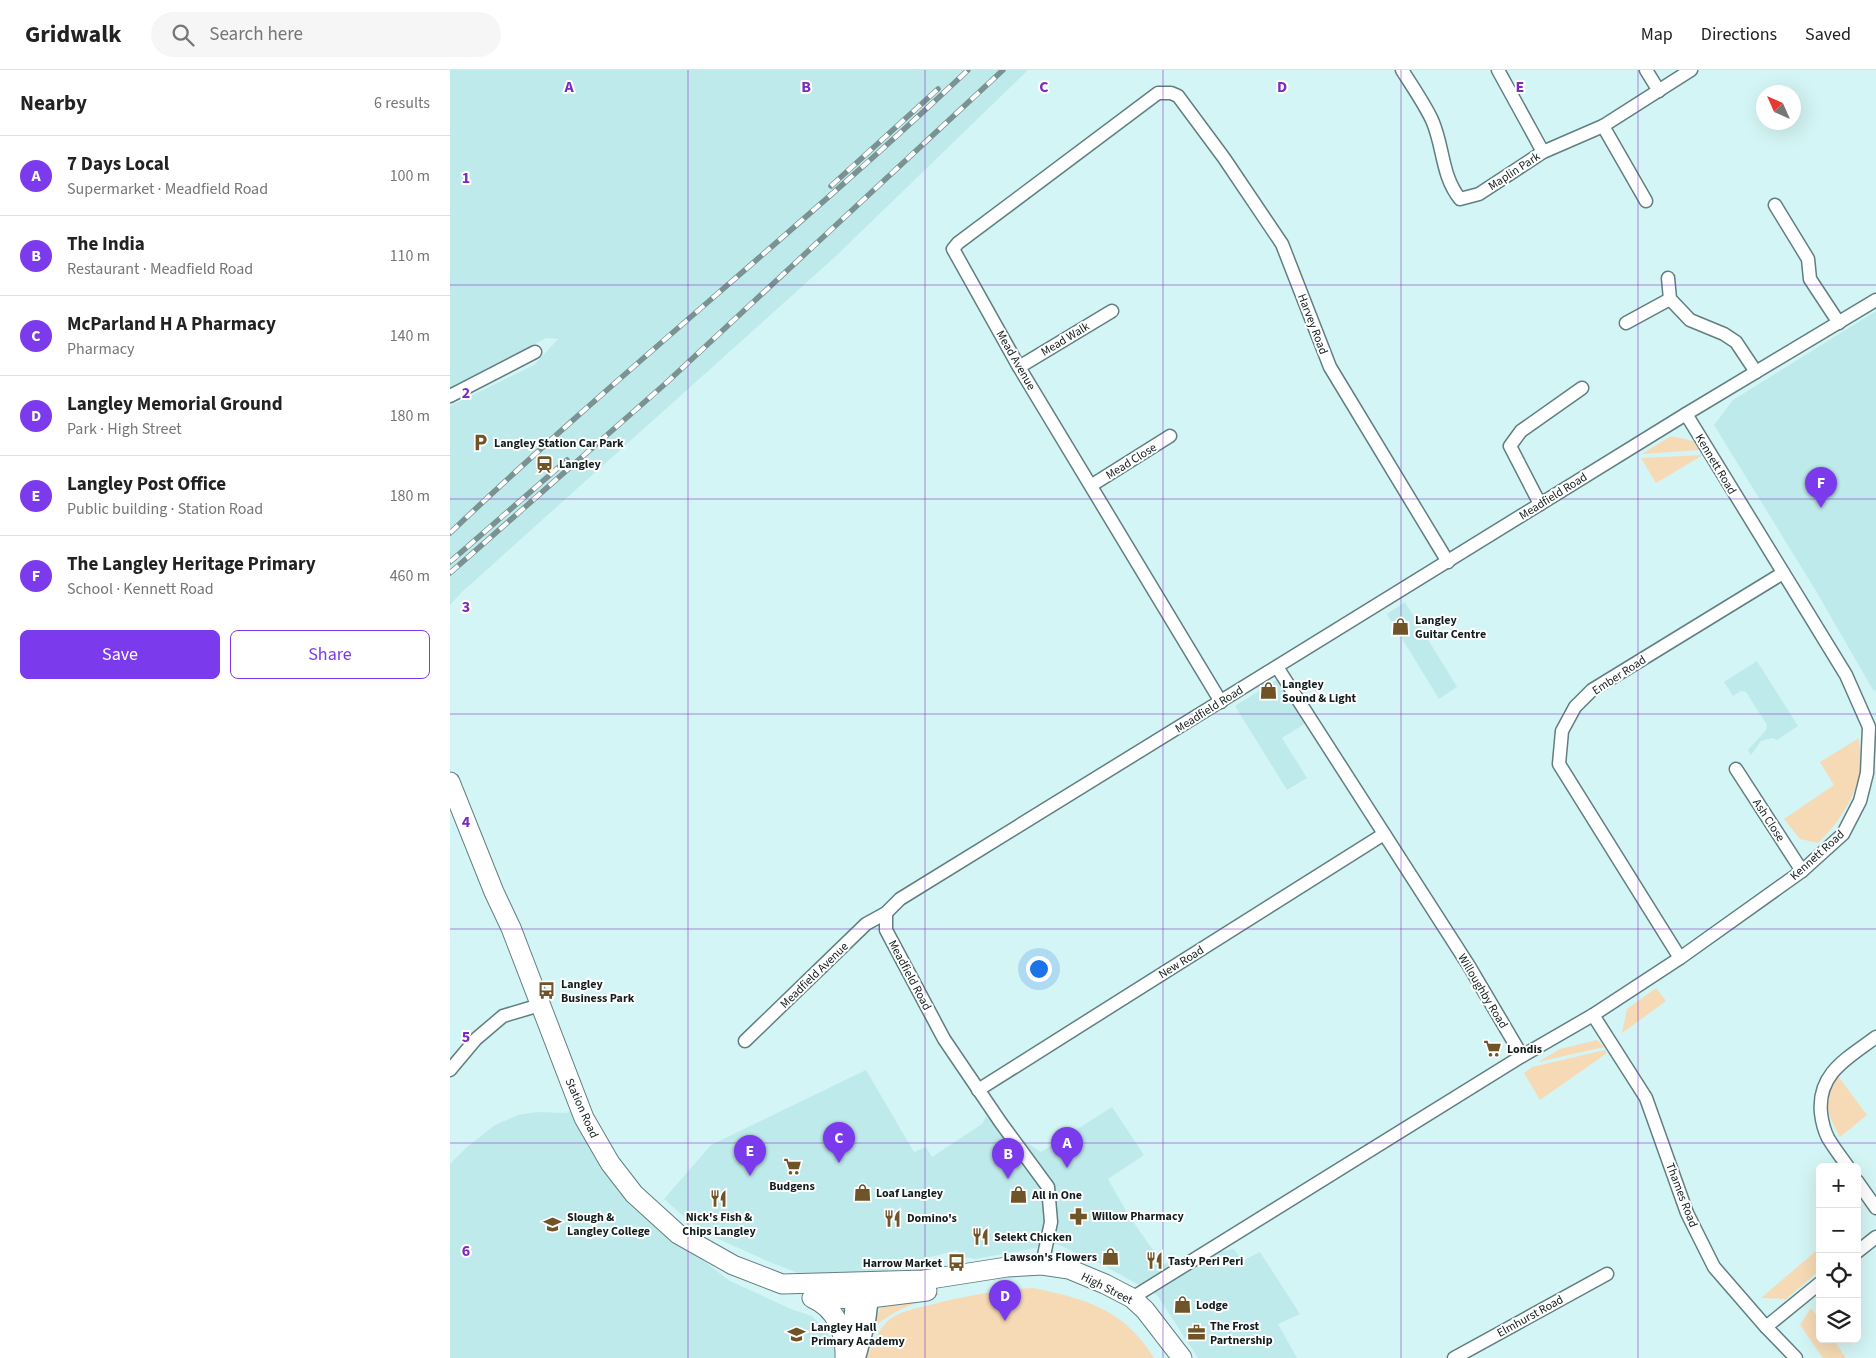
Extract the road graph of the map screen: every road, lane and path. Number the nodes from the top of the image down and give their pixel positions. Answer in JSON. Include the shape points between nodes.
{"nodes":[{"id":1,"x":1402,"y":70,"type":"edge"},
{"id":2,"x":1498,"y":70,"type":"edge"},
{"id":3,"x":1646,"y":70,"type":"edge"},
{"id":4,"x":1691,"y":70,"type":"edge"},
{"id":5,"x":1659,"y":91,"type":"junction"},
{"id":6,"x":1171,"y":92,"type":"joint"},
{"id":7,"x":1603,"y":126,"type":"junction"},
{"id":8,"x":1543,"y":152,"type":"junction"},
{"id":9,"x":1646,"y":201,"type":"dead end"},
{"id":10,"x":1775,"y":205,"type":"dead end"},
{"id":11,"x":1668,"y":278,"type":"dead end"},
{"id":12,"x":1670,"y":299,"type":"junction"},
{"id":13,"x":1876,"y":300,"type":"edge"},
{"id":14,"x":1112,"y":311,"type":"dead end"},
{"id":15,"x":1626,"y":323,"type":"dead end"},
{"id":16,"x":1839,"y":323,"type":"junction"},
{"id":17,"x":535,"y":352,"type":"dead end"},
{"id":18,"x":1019,"y":367,"type":"junction"},
{"id":19,"x":1756,"y":372,"type":"junction"},
{"id":20,"x":1582,"y":388,"type":"dead end"},
{"id":21,"x":450,"y":396,"type":"edge"},
{"id":22,"x":1686,"y":414,"type":"junction"},
{"id":23,"x":1170,"y":436,"type":"dead end"},
{"id":24,"x":1092,"y":485,"type":"junction"},
{"id":25,"x":1540,"y":504,"type":"junction"},
{"id":26,"x":1448,"y":562,"type":"junction"},
{"id":27,"x":1783,"y":573,"type":"junction"},
{"id":28,"x":1277,"y":667,"type":"junction"},
{"id":29,"x":1221,"y":702,"type":"junction"},
{"id":30,"x":1736,"y":769,"type":"dead end"},
{"id":31,"x":1872,"y":773,"type":"edge"},
{"id":32,"x":450,"y":782,"type":"edge"},
{"id":33,"x":1384,"y":834,"type":"junction"},
{"id":34,"x":1802,"y":871,"type":"junction"},
{"id":35,"x":886,"y":913,"type":"junction"},
{"id":36,"x":1680,"y":958,"type":"junction"},
{"id":37,"x":540,"y":1005,"type":"junction"},
{"id":38,"x":1593,"y":1015,"type":"junction"},
{"id":39,"x":1876,"y":1037,"type":"edge"},
{"id":40,"x":745,"y":1042,"type":"dead end"},
{"id":41,"x":1522,"y":1056,"type":"junction"},
{"id":42,"x":450,"y":1068,"type":"edge"},
{"id":43,"x":978,"y":1090,"type":"junction"},
{"id":44,"x":1845,"y":1163,"type":"edge"},
{"id":45,"x":1861,"y":1187,"type":"edge"},
{"id":46,"x":1876,"y":1208,"type":"edge"},
{"id":47,"x":1876,"y":1237,"type":"edge"},
{"id":48,"x":1861,"y":1249,"type":"edge"},
{"id":49,"x":1042,"y":1265,"type":"junction"},
{"id":50,"x":1607,"y":1274,"type":"dead end"},
{"id":51,"x":782,"y":1284,"type":"junction"},
{"id":52,"x":1816,"y":1286,"type":"edge"},
{"id":53,"x":860,"y":1293,"type":"junction"},
{"id":54,"x":1132,"y":1298,"type":"junction"},
{"id":55,"x":816,"y":1300,"type":"junction"},
{"id":56,"x":1766,"y":1327,"type":"junction"},
{"id":57,"x":845,"y":1358,"type":"edge"},
{"id":58,"x":850,"y":1358,"type":"edge"},
{"id":59,"x":857,"y":1358,"type":"edge"},
{"id":60,"x":1182,"y":1358,"type":"edge"},
{"id":61,"x":1454,"y":1358,"type":"edge"},
{"id":62,"x":1796,"y":1358,"type":"edge"}],
"edges":[{"from":1,"to":8,"type":"street","name":"Maplin Park","via":[[1432,120],[1442,147],[1448,180],[1460,199],[1479,194]]},
{"from":2,"to":8,"type":"street"},
{"from":3,"to":5,"type":"street"},
{"from":4,"to":5,"type":"street","name":"Maplin Park"},
{"from":5,"to":7,"type":"street","name":"Maplin Park"},
{"from":6,"to":18,"type":"street","name":"Mead Avenue","via":[[1158,93],[953,249]]},
{"from":6,"to":26,"type":"street","name":"Harvey Road","via":[[1178,96],[1224,158],[1282,244],[1330,367]]},
{"from":7,"to":8,"type":"street","name":"Maplin Park"},
{"from":7,"to":9,"type":"street"},
{"from":10,"to":16,"type":"street","via":[[1808,259],[1810,279]]},
{"from":11,"to":12,"type":"street"},
{"from":12,"to":15,"type":"street"},
{"from":12,"to":19,"type":"street","via":[[1690,320],[1736,342]]},
{"from":13,"to":16,"type":"street","name":"Meadfield Road"},
{"from":14,"to":18,"type":"street","name":"Mead Walk"},
{"from":16,"to":19,"type":"street","name":"Meadfield Road"},
{"from":17,"to":21,"type":"street"},
{"from":18,"to":24,"type":"street","name":"Mead Avenue"},
{"from":19,"to":22,"type":"street","name":"Meadfield Road"},
{"from":20,"to":25,"type":"street","via":[[1521,431],[1510,446]]},
{"from":22,"to":25,"type":"street","name":"Meadfield Road"},
{"from":22,"to":27,"type":"street","name":"Kennett Road"},
{"from":23,"to":24,"type":"street","name":"Mead Close"},
{"from":24,"to":29,"type":"street","name":"Mead Avenue"},
{"from":25,"to":26,"type":"street","name":"Meadfield Road"},
{"from":26,"to":28,"type":"street","name":"Meadfield Road"},
{"from":27,"to":31,"type":"street","name":"Kennett Road","via":[[1846,675],[1869,727]]},
{"from":27,"to":36,"type":"street","name":"Ember Road","via":[[1592,690],[1575,707],[1562,731],[1559,764]]},
{"from":28,"to":29,"type":"street","name":"Meadfield Road"},
{"from":28,"to":33,"type":"street","name":"Willoughby Road"},
{"from":29,"to":35,"type":"street","name":"Meadfield Road","via":[[900,899]]},
{"from":30,"to":34,"type":"street","name":"Ash Close"},
{"from":31,"to":34,"type":"street","name":"Kennett Road","via":[[1843,834]]},
{"from":32,"to":37,"type":"main road","name":"Station Road"},
{"from":33,"to":41,"type":"street","name":"Willoughby Road","via":[[1469,966]]},
{"from":33,"to":43,"type":"street","name":"New Road"},
{"from":34,"to":36,"type":"street","name":"Kennett Road"},
{"from":35,"to":40,"type":"street","name":"Meadfield Avenue","via":[[866,924]]},
{"from":35,"to":43,"type":"street","name":"Meadfield Road","via":[[886,930],[944,1040]]},
{"from":36,"to":38,"type":"street","name":"Kennett Road"},
{"from":37,"to":42,"type":"street","via":[[503,1016]]},
{"from":37,"to":51,"type":"main road","name":"Station Road","via":[[584,1118],[610,1163],[634,1194],[678,1234],[733,1265]]},
{"from":38,"to":41,"type":"street","name":"Kennett Road"},
{"from":38,"to":56,"type":"street","name":"Thames Road","via":[[1646,1098],[1687,1213],[1714,1267]]},
{"from":39,"to":44,"type":"street","via":[[1826,1079],[1820,1100],[1822,1124]]},
{"from":41,"to":54,"type":"street"},
{"from":43,"to":49,"type":"street","name":"Meadfield Road","via":[[1048,1187],[1051,1222]]},
{"from":45,"to":46,"type":"street"},
{"from":47,"to":48,"type":"street"},
{"from":49,"to":53,"type":"main road","name":"High Street","via":[[1008,1267],[943,1289]]},
{"from":49,"to":54,"type":"main road","name":"High Street","via":[[1069,1269]]},
{"from":50,"to":61,"type":"street","name":"Elmhurst Road"},
{"from":51,"to":53,"type":"main road","name":"Station Road"},
{"from":51,"to":55,"type":"main road"},
{"from":52,"to":56,"type":"street"},
{"from":53,"to":55,"type":"main road"},
{"from":53,"to":58,"type":"street"},
{"from":53,"to":59,"type":"street","via":[[867,1322]]},
{"from":54,"to":60,"type":"main road","name":"High Street"},
{"from":55,"to":57,"type":"main road","via":[[840,1324]]},
{"from":56,"to":62,"type":"street","name":"Thames Road"}]}
